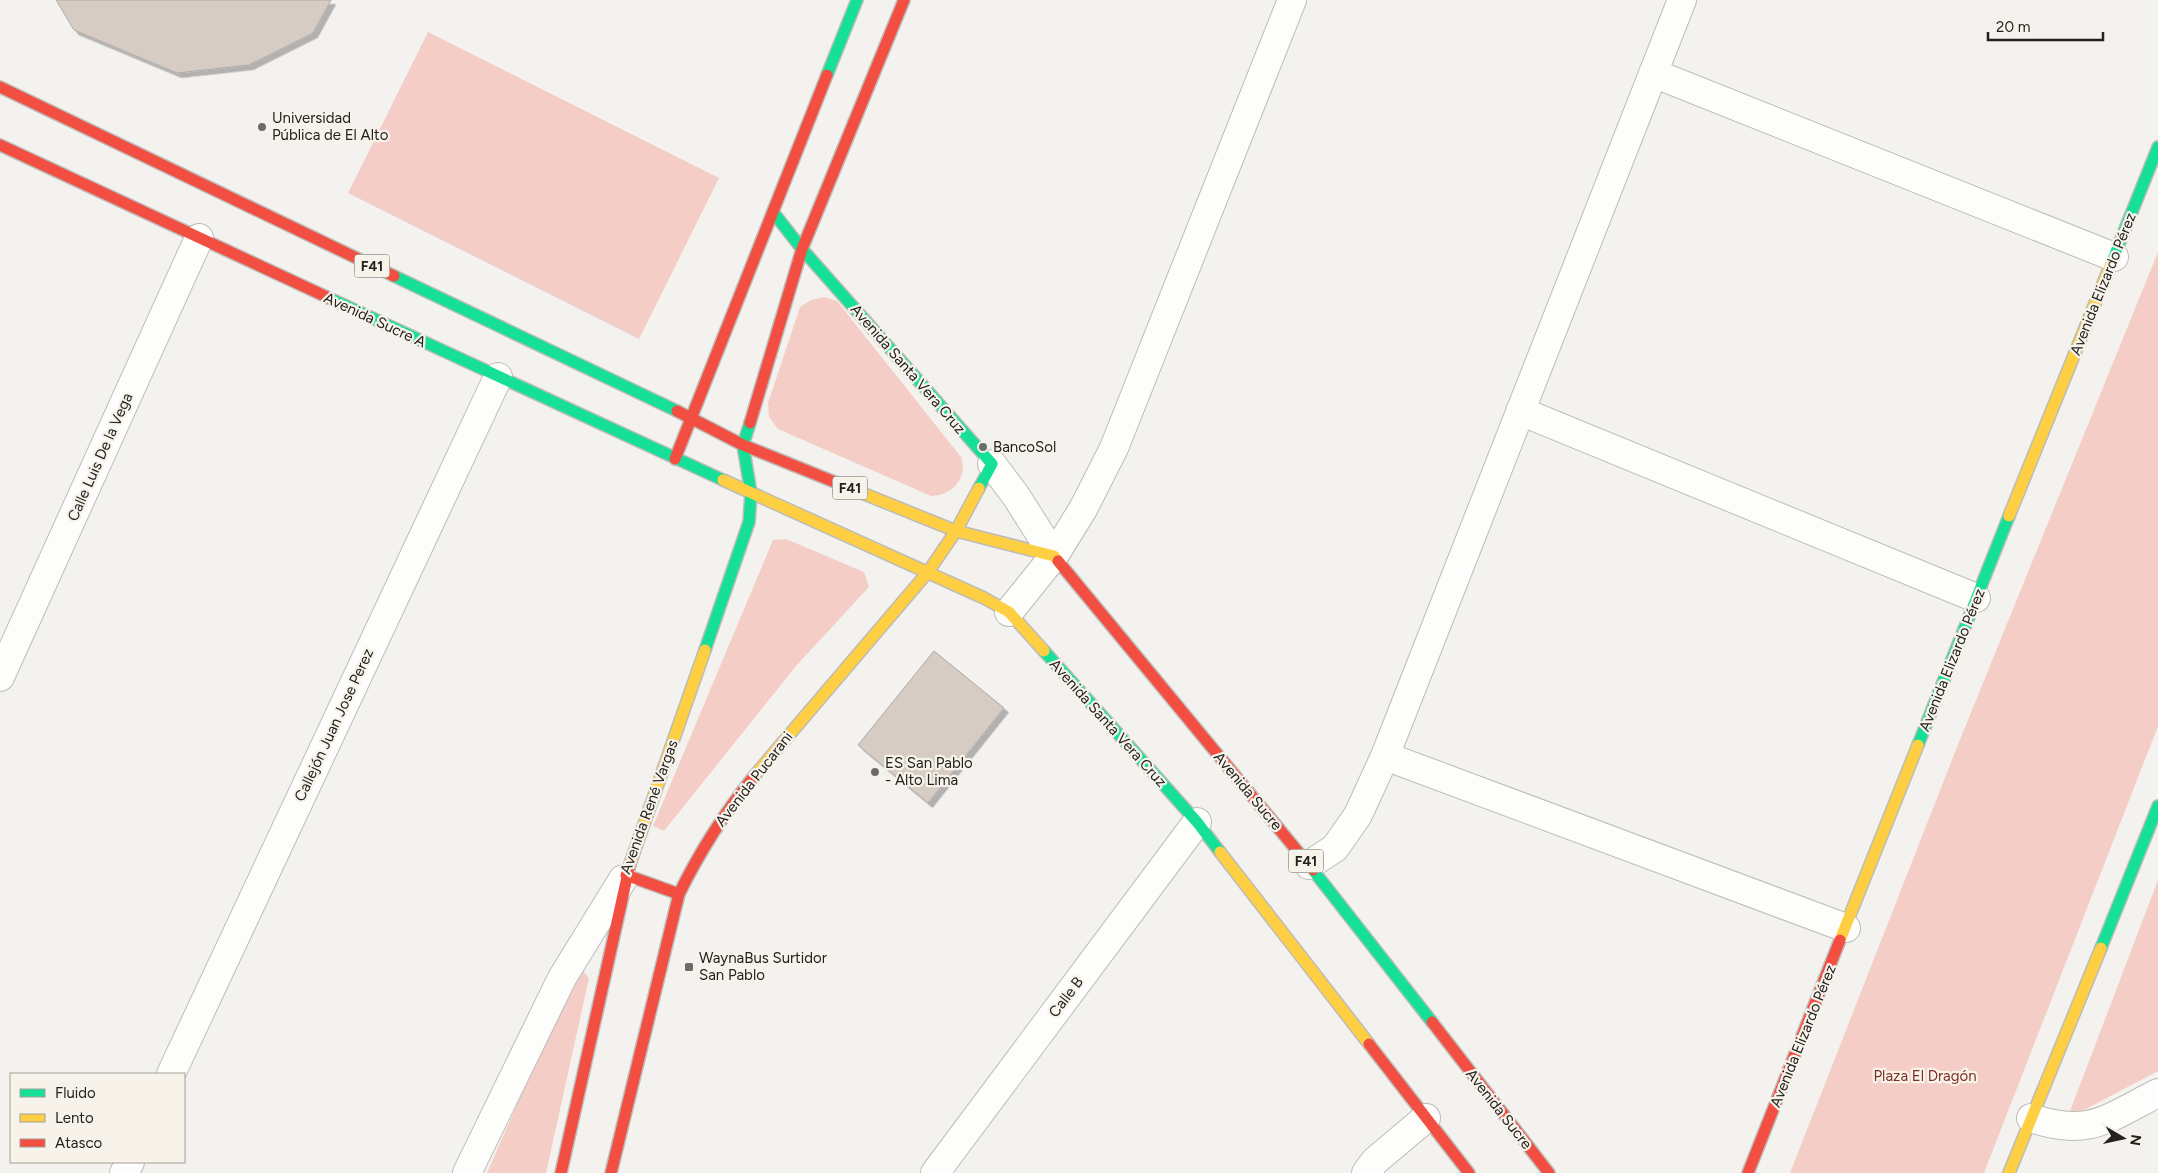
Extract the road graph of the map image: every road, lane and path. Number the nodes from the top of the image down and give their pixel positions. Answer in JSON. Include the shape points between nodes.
{"nodes":[{"id":1,"x":857,"y":0,"type":"edge"},
{"id":2,"x":904,"y":0,"type":"edge"},
{"id":3,"x":1292,"y":0,"type":"edge"},
{"id":4,"x":1682,"y":0,"type":"edge"},
{"id":5,"x":1653,"y":73,"type":"junction"},
{"id":6,"x":0,"y":87,"type":"edge"},
{"id":7,"x":0,"y":145,"type":"edge"},
{"id":8,"x":2158,"y":148,"type":"edge"},
{"id":9,"x":773,"y":212,"type":"junction"},
{"id":10,"x":199,"y":238,"type":"junction"},
{"id":11,"x":802,"y":249,"type":"junction"},
{"id":12,"x":2114,"y":257,"type":"junction"},
{"id":13,"x":498,"y":377,"type":"junction"},
{"id":14,"x":1520,"y":411,"type":"junction"},
{"id":15,"x":691,"y":418,"type":"junction"},
{"id":16,"x":744,"y":445,"type":"junction"},
{"id":17,"x":675,"y":459,"type":"junction"},
{"id":18,"x":992,"y":464,"type":"junction"},
{"id":19,"x":751,"y":493,"type":"junction"},
{"id":20,"x":956,"y":531,"type":"junction"},
{"id":21,"x":1054,"y":556,"type":"junction"},
{"id":22,"x":928,"y":572,"type":"junction"},
{"id":23,"x":1976,"y":598,"type":"junction"},
{"id":24,"x":1009,"y":612,"type":"junction"},
{"id":25,"x":0,"y":677,"type":"edge"},
{"id":26,"x":1385,"y":756,"type":"junction"},
{"id":27,"x":2158,"y":806,"type":"edge"},
{"id":28,"x":1197,"y":822,"type":"junction"},
{"id":29,"x":1309,"y":865,"type":"junction"},
{"id":30,"x":626,"y":876,"type":"junction"},
{"id":31,"x":679,"y":894,"type":"junction"},
{"id":32,"x":1846,"y":928,"type":"junction"},
{"id":33,"x":171,"y":1073,"type":"edge"},
{"id":34,"x":2158,"y":1092,"type":"edge"},
{"id":35,"x":1426,"y":1118,"type":"junction"},
{"id":36,"x":2031,"y":1118,"type":"junction"},
{"id":37,"x":467,"y":1173,"type":"edge"},
{"id":38,"x":561,"y":1173,"type":"edge"},
{"id":39,"x":611,"y":1173,"type":"edge"},
{"id":40,"x":935,"y":1173,"type":"edge"},
{"id":41,"x":1366,"y":1173,"type":"edge"},
{"id":42,"x":1470,"y":1173,"type":"edge"},
{"id":43,"x":1548,"y":1173,"type":"edge"},
{"id":44,"x":1748,"y":1173,"type":"edge"},
{"id":45,"x":2009,"y":1173,"type":"edge"}],
"edges":[{"from":1,"to":9,"type":"main road"},
{"from":2,"to":11,"type":"main road"},
{"from":3,"to":21,"type":"street","via":[[1114,448],[1084,509]]},
{"from":4,"to":5,"type":"street"},
{"from":5,"to":12,"type":"street"},
{"from":5,"to":14,"type":"street"},
{"from":6,"to":15,"type":"main road","number":"F41"},
{"from":7,"to":10,"type":"main road","name":"Avenida Sucre A"},
{"from":8,"to":12,"type":"main road","name":"Avenida Elizardo Pérez"},
{"from":9,"to":11,"type":"main road","name":"Avenida Santa Vera Cruz"},
{"from":9,"to":15,"type":"main road"},
{"from":10,"to":13,"type":"main road","name":"Avenida Sucre A"},
{"from":10,"to":25,"type":"street","name":"Calle Luis De la Vega"},
{"from":11,"to":16,"type":"main road"},
{"from":11,"to":18,"type":"main road","name":"Avenida Santa Vera Cruz"},
{"from":12,"to":23,"type":"main road","name":"Avenida Elizardo Pérez"},
{"from":13,"to":17,"type":"main road","name":"Avenida Sucre A"},
{"from":13,"to":33,"type":"street","name":"Callejón Juan Jose Perez"},
{"from":14,"to":23,"type":"street"},
{"from":14,"to":26,"type":"street"},
{"from":15,"to":16,"type":"main road","number":"F41"},
{"from":15,"to":17,"type":"main road"},
{"from":16,"to":19,"type":"main road","name":"Avenida René Vargas"},
{"from":16,"to":20,"type":"main road","number":"F41"},
{"from":17,"to":19,"type":"main road","name":"Avenida Sucre A"},
{"from":18,"to":20,"type":"main road","name":"Avenida Pucarani"},
{"from":18,"to":21,"type":"street","name":"Avenida Santa Vera Cruz"},
{"from":19,"to":22,"type":"main road","name":"Avenida Santa Vera Cruz"},
{"from":19,"to":30,"type":"main road","name":"Avenida René Vargas","via":[[749,522]]},
{"from":20,"to":21,"type":"main road","number":"F41"},
{"from":20,"to":22,"type":"main road","name":"Avenida Pucarani"},
{"from":21,"to":24,"type":"street"},
{"from":21,"to":29,"type":"main road","name":"Avenida Sucre","number":"F41"},
{"from":22,"to":24,"type":"main road","name":"Avenida Santa Vera Cruz"},
{"from":22,"to":31,"type":"main road","name":"Avenida Pucarani","via":[[730,805]]},
{"from":23,"to":32,"type":"main road","name":"Avenida Elizardo Pérez"},
{"from":24,"to":28,"type":"main road","name":"Avenida Santa Vera Cruz"},
{"from":26,"to":29,"type":"street","via":[[1358,815],[1335,848]]},
{"from":26,"to":32,"type":"street"},
{"from":27,"to":36,"type":"main road"},
{"from":28,"to":35,"type":"main road"},
{"from":28,"to":40,"type":"street","name":"Calle B"},
{"from":29,"to":43,"type":"main road","name":"Avenida Sucre","number":"F41"},
{"from":30,"to":31,"type":"main road"},
{"from":30,"to":37,"type":"street","name":"Avenida René Vargas","via":[[562,978]]},
{"from":30,"to":38,"type":"main road"},
{"from":31,"to":39,"type":"main road","name":"Avenida Pucarani"},
{"from":32,"to":44,"type":"main road","name":"Avenida Elizardo Pérez"},
{"from":34,"to":36,"type":"street","via":[[2096,1124],[2071,1128]]},
{"from":35,"to":41,"type":"street","via":[[1375,1161]]},
{"from":35,"to":42,"type":"main road"},
{"from":36,"to":45,"type":"main road"}]}
